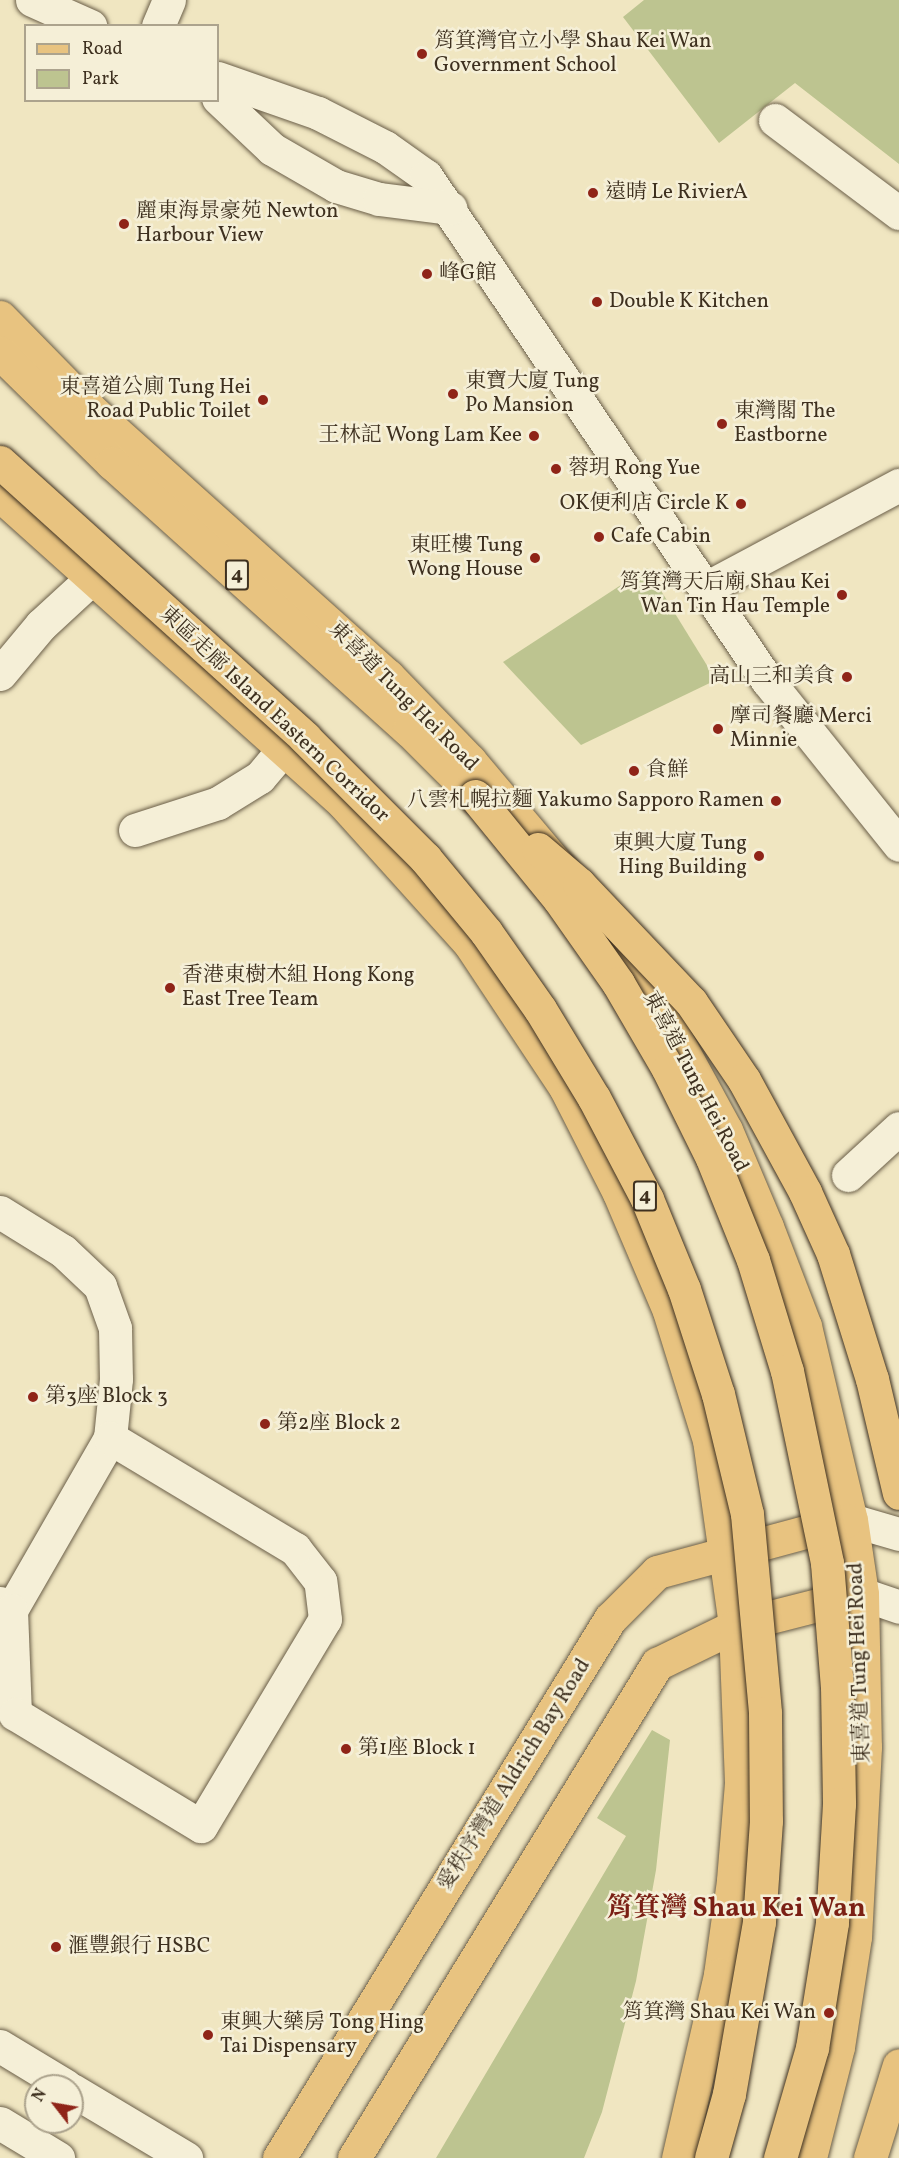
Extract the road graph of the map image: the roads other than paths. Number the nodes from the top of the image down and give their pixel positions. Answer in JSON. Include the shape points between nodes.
{"nodes":[{"id":1,"x":32,"y":0,"type":"edge"},
{"id":2,"x":169,"y":0,"type":"edge"},
{"id":3,"x":86,"y":24,"type":"edge"},
{"id":4,"x":159,"y":24,"type":"edge"},
{"id":5,"x":219,"y":78,"type":"edge"},
{"id":6,"x":219,"y":99,"type":"edge"},
{"id":7,"x":775,"y":120,"type":"dead end"},
{"id":8,"x":450,"y":208,"type":"junction"},
{"id":9,"x":899,"y":213,"type":"edge"},
{"id":10,"x":0,"y":317,"type":"edge"},
{"id":11,"x":0,"y":353,"type":"edge"},
{"id":12,"x":0,"y":462,"type":"edge"},
{"id":13,"x":899,"y":485,"type":"edge"},
{"id":14,"x":0,"y":495,"type":"edge"},
{"id":15,"x":91,"y":579,"type":"junction"},
{"id":16,"x":705,"y":588,"type":"junction"},
{"id":17,"x":0,"y":674,"type":"edge"},
{"id":18,"x":284,"y":748,"type":"junction"},
{"id":19,"x":475,"y":796,"type":"junction"},
{"id":20,"x":135,"y":830,"type":"dead end"},
{"id":21,"x":899,"y":845,"type":"edge"},
{"id":22,"x":899,"y":1128,"type":"edge"},
{"id":23,"x":848,"y":1175,"type":"dead end"},
{"id":24,"x":0,"y":1212,"type":"edge"},
{"id":25,"x":110,"y":1438,"type":"junction"},
{"id":26,"x":899,"y":1492,"type":"edge"},
{"id":27,"x":851,"y":1520,"type":"junction"},
{"id":28,"x":899,"y":1534,"type":"edge"},
{"id":29,"x":725,"y":1551,"type":"junction"},
{"id":30,"x":862,"y":1594,"type":"junction"},
{"id":31,"x":5,"y":1607,"type":"edge"},
{"id":32,"x":899,"y":1607,"type":"edge"},
{"id":33,"x":735,"y":1626,"type":"junction"},
{"id":34,"x":0,"y":2046,"type":"edge"},
{"id":35,"x":899,"y":2066,"type":"edge"},
{"id":36,"x":46,"y":2074,"type":"edge"},
{"id":37,"x":84,"y":2097,"type":"edge"},
{"id":38,"x":0,"y":2123,"type":"edge"},
{"id":39,"x":58,"y":2158,"type":"edge"},
{"id":40,"x":186,"y":2158,"type":"edge"},
{"id":41,"x":279,"y":2158,"type":"edge"},
{"id":42,"x":354,"y":2158,"type":"edge"},
{"id":43,"x":678,"y":2158,"type":"edge"},
{"id":44,"x":711,"y":2158,"type":"edge"},
{"id":45,"x":780,"y":2158,"type":"edge"},
{"id":46,"x":810,"y":2158,"type":"edge"},
{"id":47,"x":870,"y":2158,"type":"edge"}],
"edges":[{"from":1,"to":3,"type":"street"},
{"from":2,"to":4,"type":"street"},
{"from":5,"to":8,"type":"street","via":[[299,104],[385,147],[426,176]]},
{"from":6,"to":8,"type":"street","via":[[272,149],[336,186],[379,199]]},
{"from":7,"to":9,"type":"street"},
{"from":8,"to":16,"type":"street"},
{"from":10,"to":27,"type":"main road","name":"東喜道 Tung Hei Road","via":[[90,409],[388,676],[478,769],[586,900],[667,1022],[726,1130],[805,1326]]},
{"from":11,"to":19,"type":"main road","number":"4","via":[[112,463],[409,730]]},
{"from":12,"to":44,"type":"main road","name":"東區走廊 Island Eastern Corridor","number":"4","bridge":true,"via":[[305,738],[425,858],[486,933],[540,1009],[594,1098],[659,1229],[684,1289],[718,1394],[747,1514],[765,1713],[766,1821],[759,1922],[729,2094]]},
{"from":13,"to":16,"type":"street"},
{"from":14,"to":15,"type":"main road"},
{"from":15,"to":17,"type":"street","via":[[41,625]]},
{"from":15,"to":18,"type":"main road"},
{"from":16,"to":21,"type":"street","via":[[796,718]]},
{"from":18,"to":20,"type":"street","via":[[260,777],[218,803]]},
{"from":18,"to":29,"type":"main road","via":[[377,838],[470,944],[565,1087],[619,1193],[686,1357],[709,1440]]},
{"from":19,"to":26,"type":"main road","bridge":true,"via":[[579,884],[643,948],[691,1002],[744,1080],[805,1192],[833,1254],[872,1379]]},
{"from":19,"to":45,"type":"main road","number":"4","bridge":true,"via":[[559,899],[618,983],[668,1069],[712,1158],[753,1260],[788,1371],[827,1563],[837,1686],[839,1804],[832,1923],[812,2048]]},
{"from":22,"to":23,"type":"street"},
{"from":24,"to":25,"type":"street","via":[[84,1266],[110,1305],[115,1328],[116,1379]]},
{"from":25,"to":31,"type":"street"},
{"from":25,"to":31,"type":"street","via":[[295,1549],[320,1581],[325,1618],[201,1826],[15,1714]]},
{"from":27,"to":28,"type":"street"},
{"from":27,"to":29,"type":"main road","name":"愛秩序灣道 Aldrich Bay Road"},
{"from":27,"to":30,"type":"main road","name":"東喜道 Tung Hei Road"},
{"from":29,"to":33,"type":"main road"},
{"from":29,"to":41,"type":"main road","name":"愛秩序灣道 Aldrich Bay Road","via":[[657,1572],[610,1619]]},
{"from":30,"to":32,"type":"street"},
{"from":30,"to":33,"type":"main road"},
{"from":30,"to":46,"type":"main road","name":"東喜道 Tung Hei Road","via":[[865,1747],[855,1937],[838,2047]]},
{"from":33,"to":42,"type":"main road","via":[[657,1664]]},
{"from":33,"to":43,"type":"main road","via":[[741,1783],[733,1881],[720,1975]]},
{"from":34,"to":36,"type":"street"},
{"from":35,"to":47,"type":"main road"},
{"from":37,"to":40,"type":"street"},
{"from":38,"to":39,"type":"street"}]}
